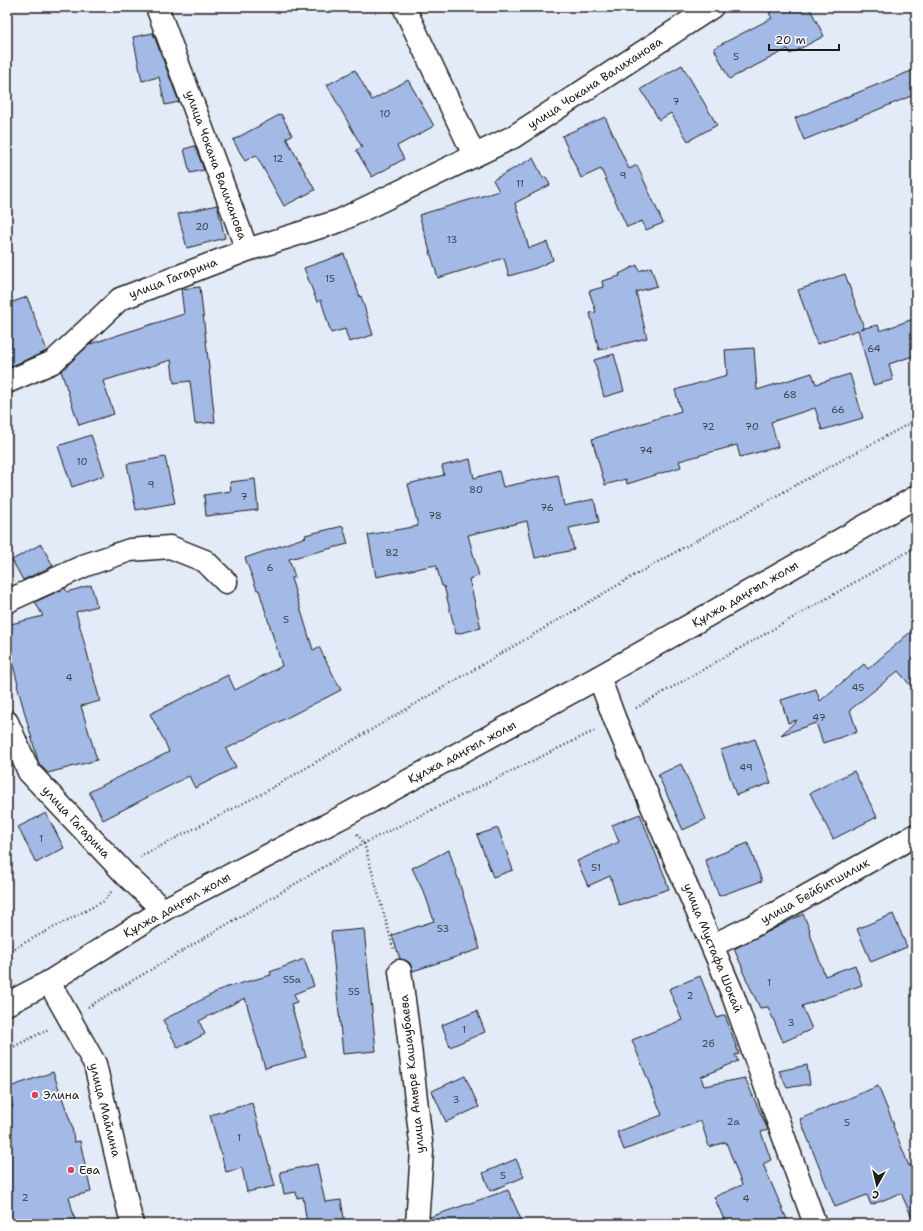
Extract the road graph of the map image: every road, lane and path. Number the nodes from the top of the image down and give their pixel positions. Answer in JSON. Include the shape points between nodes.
{"nodes":[{"id":1,"x":158,"y":7,"type":"edge"},
{"id":2,"x":404,"y":7,"type":"edge"},
{"id":3,"x":712,"y":7,"type":"edge"},
{"id":4,"x":474,"y":155,"type":"junction"},
{"id":5,"x":247,"y":250,"type":"junction"},
{"id":6,"x":7,"y":382,"type":"edge"},
{"id":7,"x":916,"y":420,"type":"edge"},
{"id":8,"x":916,"y":497,"type":"edge"},
{"id":9,"x":916,"y":547,"type":"edge"},
{"id":10,"x":226,"y":582,"type":"dead end"},
{"id":11,"x":7,"y":602,"type":"edge"},
{"id":12,"x":599,"y":677,"type":"junction"},
{"id":13,"x":615,"y":720,"type":"junction"},
{"id":14,"x":7,"y":722,"type":"edge"},
{"id":15,"x":344,"y":816,"type":"junction"},
{"id":16,"x":916,"y":835,"type":"edge"},
{"id":17,"x":364,"y":844,"type":"junction"},
{"id":18,"x":126,"y":875,"type":"junction"},
{"id":19,"x":163,"y":910,"type":"junction"},
{"id":20,"x":712,"y":944,"type":"junction"},
{"id":21,"x":7,"y":952,"type":"edge"},
{"id":22,"x":400,"y":971,"type":"joint"},
{"id":23,"x":49,"y":982,"type":"junction"},
{"id":24,"x":7,"y":1004,"type":"edge"},
{"id":25,"x":69,"y":1018,"type":"junction"},
{"id":26,"x":7,"y":1050,"type":"edge"},
{"id":27,"x":132,"y":1224,"type":"edge"},
{"id":28,"x":417,"y":1224,"type":"edge"},
{"id":29,"x":815,"y":1224,"type":"edge"}],
"edges":[{"from":1,"to":5,"type":"street","name":"улица Чокана Валиханова"},
{"from":2,"to":4,"type":"street"},
{"from":3,"to":4,"type":"street","name":"улица Чокана Валиханова","via":[[512,136]]},
{"from":4,"to":5,"type":"street","name":"улица Чокана Валиханова","via":[[339,220]]},
{"from":5,"to":6,"type":"street","name":"улица Гагарина","via":[[120,299],[53,362]]},
{"from":7,"to":18,"type":"path","via":[[647,568],[265,792],[142,855]]},
{"from":8,"to":12,"type":"street","name":"Құлжа даңғыл жолы"},
{"from":9,"to":13,"type":"path"},
{"from":10,"to":11,"type":"street","via":[[205,561],[170,547],[130,550],[86,565]]},
{"from":12,"to":13,"type":"street","name":"улица Мустафа Шокай"},
{"from":12,"to":15,"type":"street","name":"Құлжа даңғыл жолы"},
{"from":13,"to":17,"type":"path"},
{"from":13,"to":20,"type":"street","name":"улица Мустафа Шокай"},
{"from":14,"to":18,"type":"street","name":"улица Гагарина","via":[[29,772]]},
{"from":15,"to":17,"type":"path"},
{"from":15,"to":19,"type":"street","name":"Құлжа даңғыл жолы"},
{"from":16,"to":20,"type":"street","name":"улица Бейбитшилик","via":[[751,927]]},
{"from":17,"to":22,"type":"path"},
{"from":17,"to":25,"type":"path"},
{"from":18,"to":19,"type":"street","name":"улица Гагарина"},
{"from":18,"to":21,"type":"path","via":[[104,900]]},
{"from":19,"to":23,"type":"street","name":"Құлжа даңғыл жолы"},
{"from":20,"to":29,"type":"street","name":"улица Мустафа Шокай"},
{"from":22,"to":28,"type":"street","name":"улица Амыре Кашаубаева","via":[[422,1151]]},
{"from":23,"to":24,"type":"street","name":"Құлжа даңғыл жолы"},
{"from":23,"to":25,"type":"street","name":"улица Майлина"},
{"from":25,"to":26,"type":"path"},
{"from":25,"to":27,"type":"street","name":"улица Майлина","via":[[95,1064]]}]}
